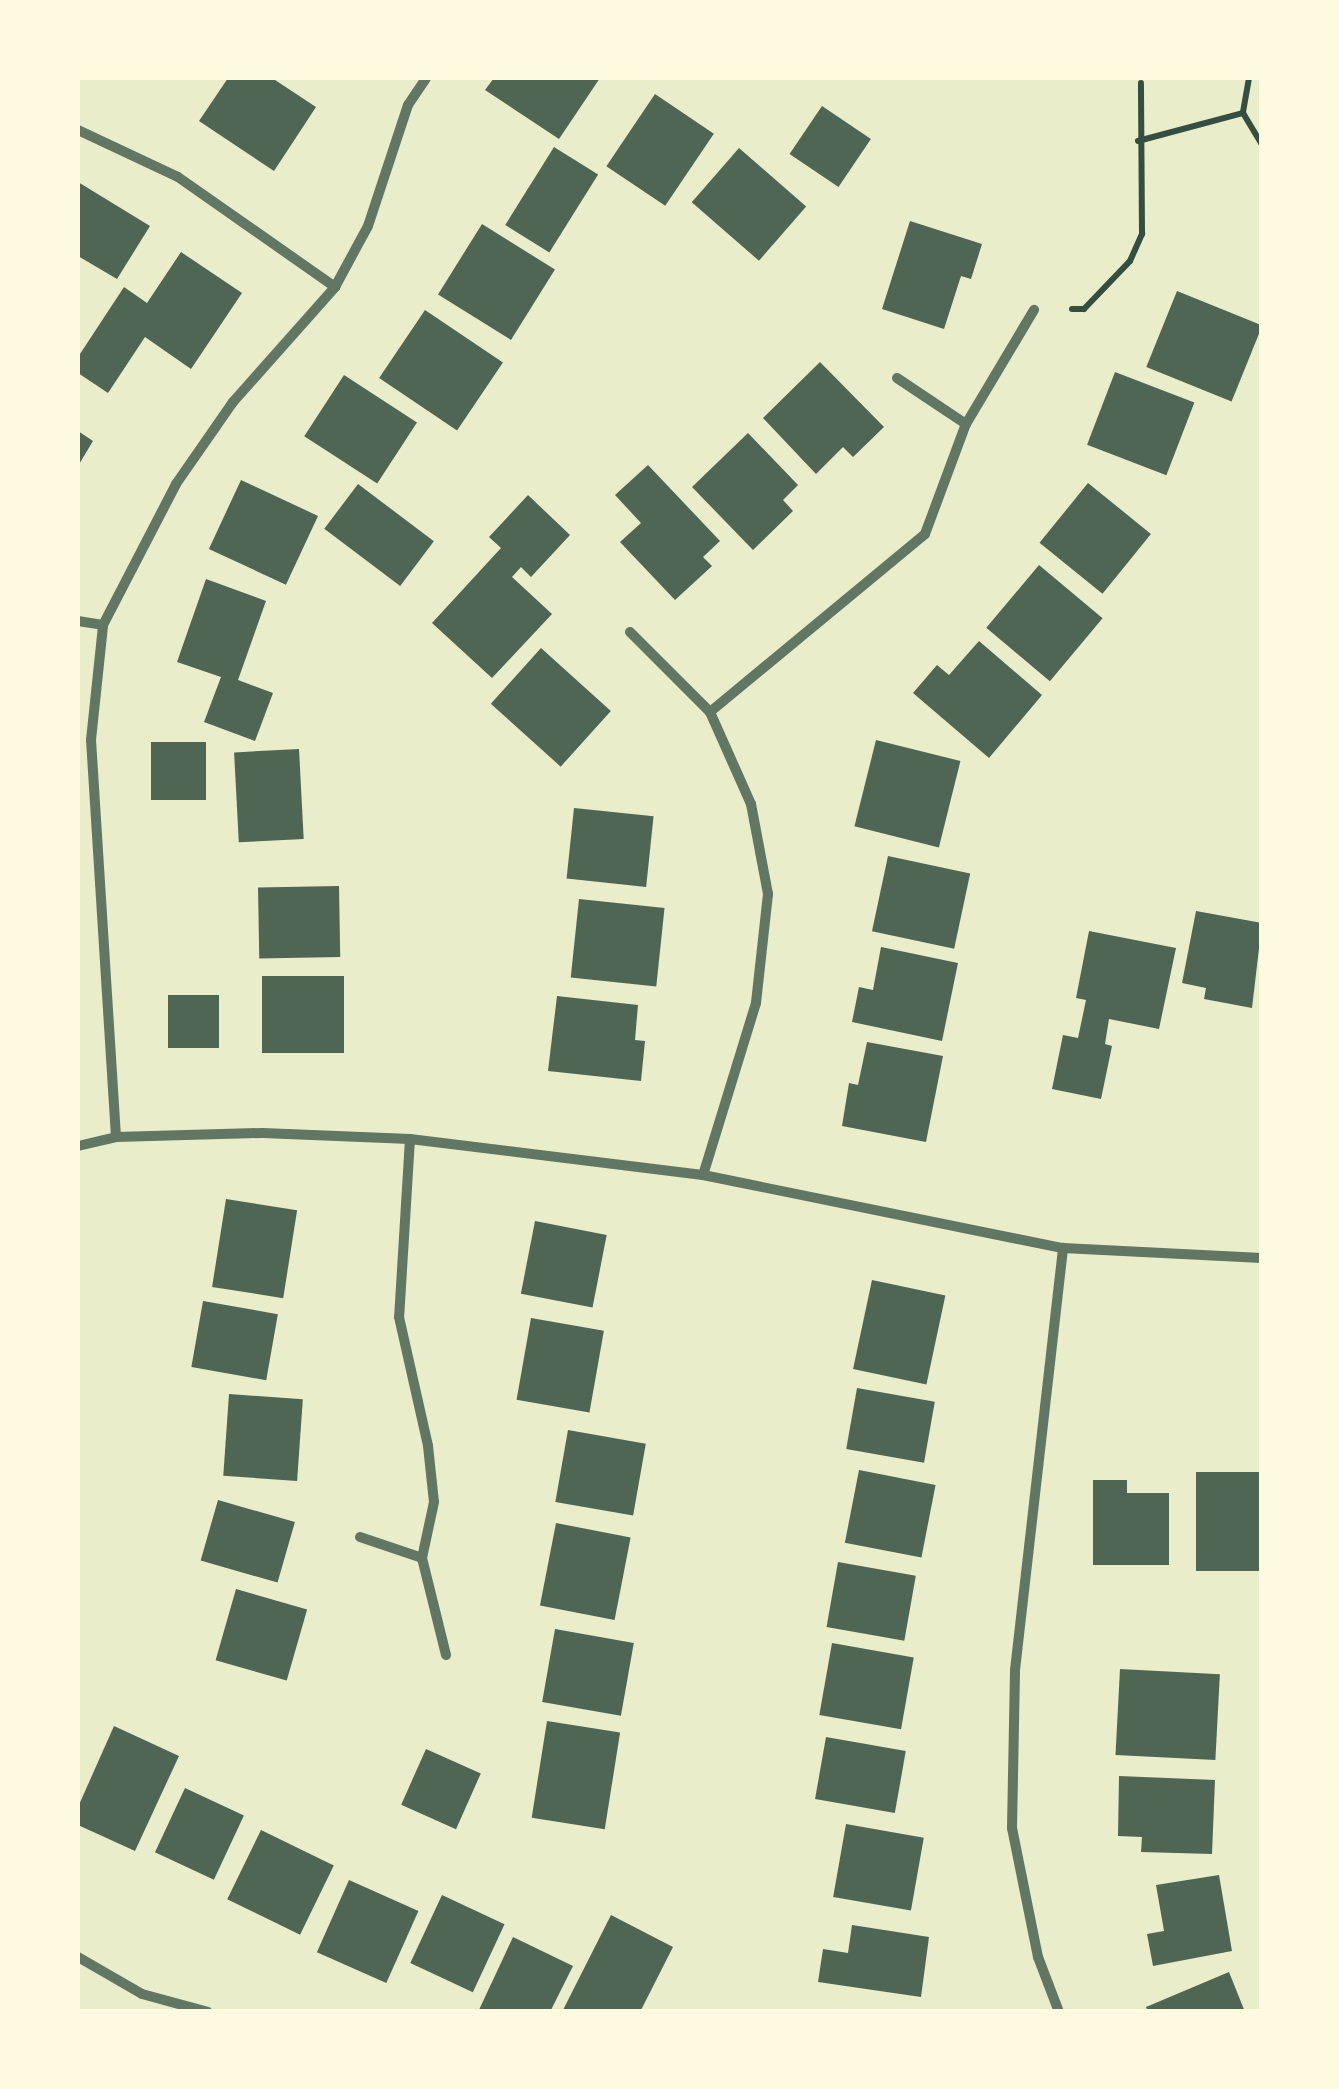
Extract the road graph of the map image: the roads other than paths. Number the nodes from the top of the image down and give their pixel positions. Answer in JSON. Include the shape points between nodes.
{"nodes":[{"id":1,"x":426,"y":78,"type":"edge"},
{"id":2,"x":78,"y":130,"type":"edge"},
{"id":3,"x":335,"y":286,"type":"junction"},
{"id":4,"x":1034,"y":310,"type":"road end"},
{"id":5,"x":896,"y":378,"type":"dead end"},
{"id":6,"x":966,"y":424,"type":"junction"},
{"id":7,"x":78,"y":621,"type":"edge"},
{"id":8,"x":103,"y":625,"type":"junction"},
{"id":9,"x":630,"y":632,"type":"dead end"},
{"id":10,"x":710,"y":712,"type":"junction"},
{"id":11,"x":116,"y":1137,"type":"junction"},
{"id":12,"x":410,"y":1139,"type":"junction"},
{"id":13,"x":78,"y":1146,"type":"edge"},
{"id":14,"x":703,"y":1174,"type":"junction"},
{"id":15,"x":1063,"y":1248,"type":"junction"},
{"id":16,"x":1262,"y":1258,"type":"edge"},
{"id":17,"x":360,"y":1537,"type":"dead end"},
{"id":18,"x":422,"y":1558,"type":"junction"},
{"id":19,"x":446,"y":1655,"type":"dead end"},
{"id":20,"x":78,"y":1957,"type":"edge"},
{"id":21,"x":208,"y":2012,"type":"edge"},
{"id":22,"x":1060,"y":2012,"type":"edge"}],
"edges":[{"from":1,"to":3,"type":"street","via":[[408,105],[368,226]]},
{"from":2,"to":3,"type":"street","via":[[178,178]]},
{"from":3,"to":8,"type":"street","via":[[233,402],[176,484]]},
{"from":4,"to":6,"type":"street"},
{"from":5,"to":6,"type":"street"},
{"from":6,"to":10,"type":"street","via":[[925,534]]},
{"from":7,"to":8,"type":"street"},
{"from":8,"to":11,"type":"street","via":[[92,740]]},
{"from":9,"to":10,"type":"street"},
{"from":10,"to":14,"type":"street","via":[[751,804],[768,894],[756,1003]]},
{"from":11,"to":12,"type":"street"},
{"from":11,"to":13,"type":"street"},
{"from":12,"to":14,"type":"street"},
{"from":12,"to":18,"type":"street","via":[[398,1317],[434,1502]]},
{"from":14,"to":15,"type":"street"},
{"from":15,"to":16,"type":"street"},
{"from":15,"to":22,"type":"street","via":[[1015,1670],[1012,1828],[1038,1957]]},
{"from":17,"to":18,"type":"street"},
{"from":18,"to":19,"type":"street"},
{"from":20,"to":21,"type":"street","via":[[142,1994]]}]}
